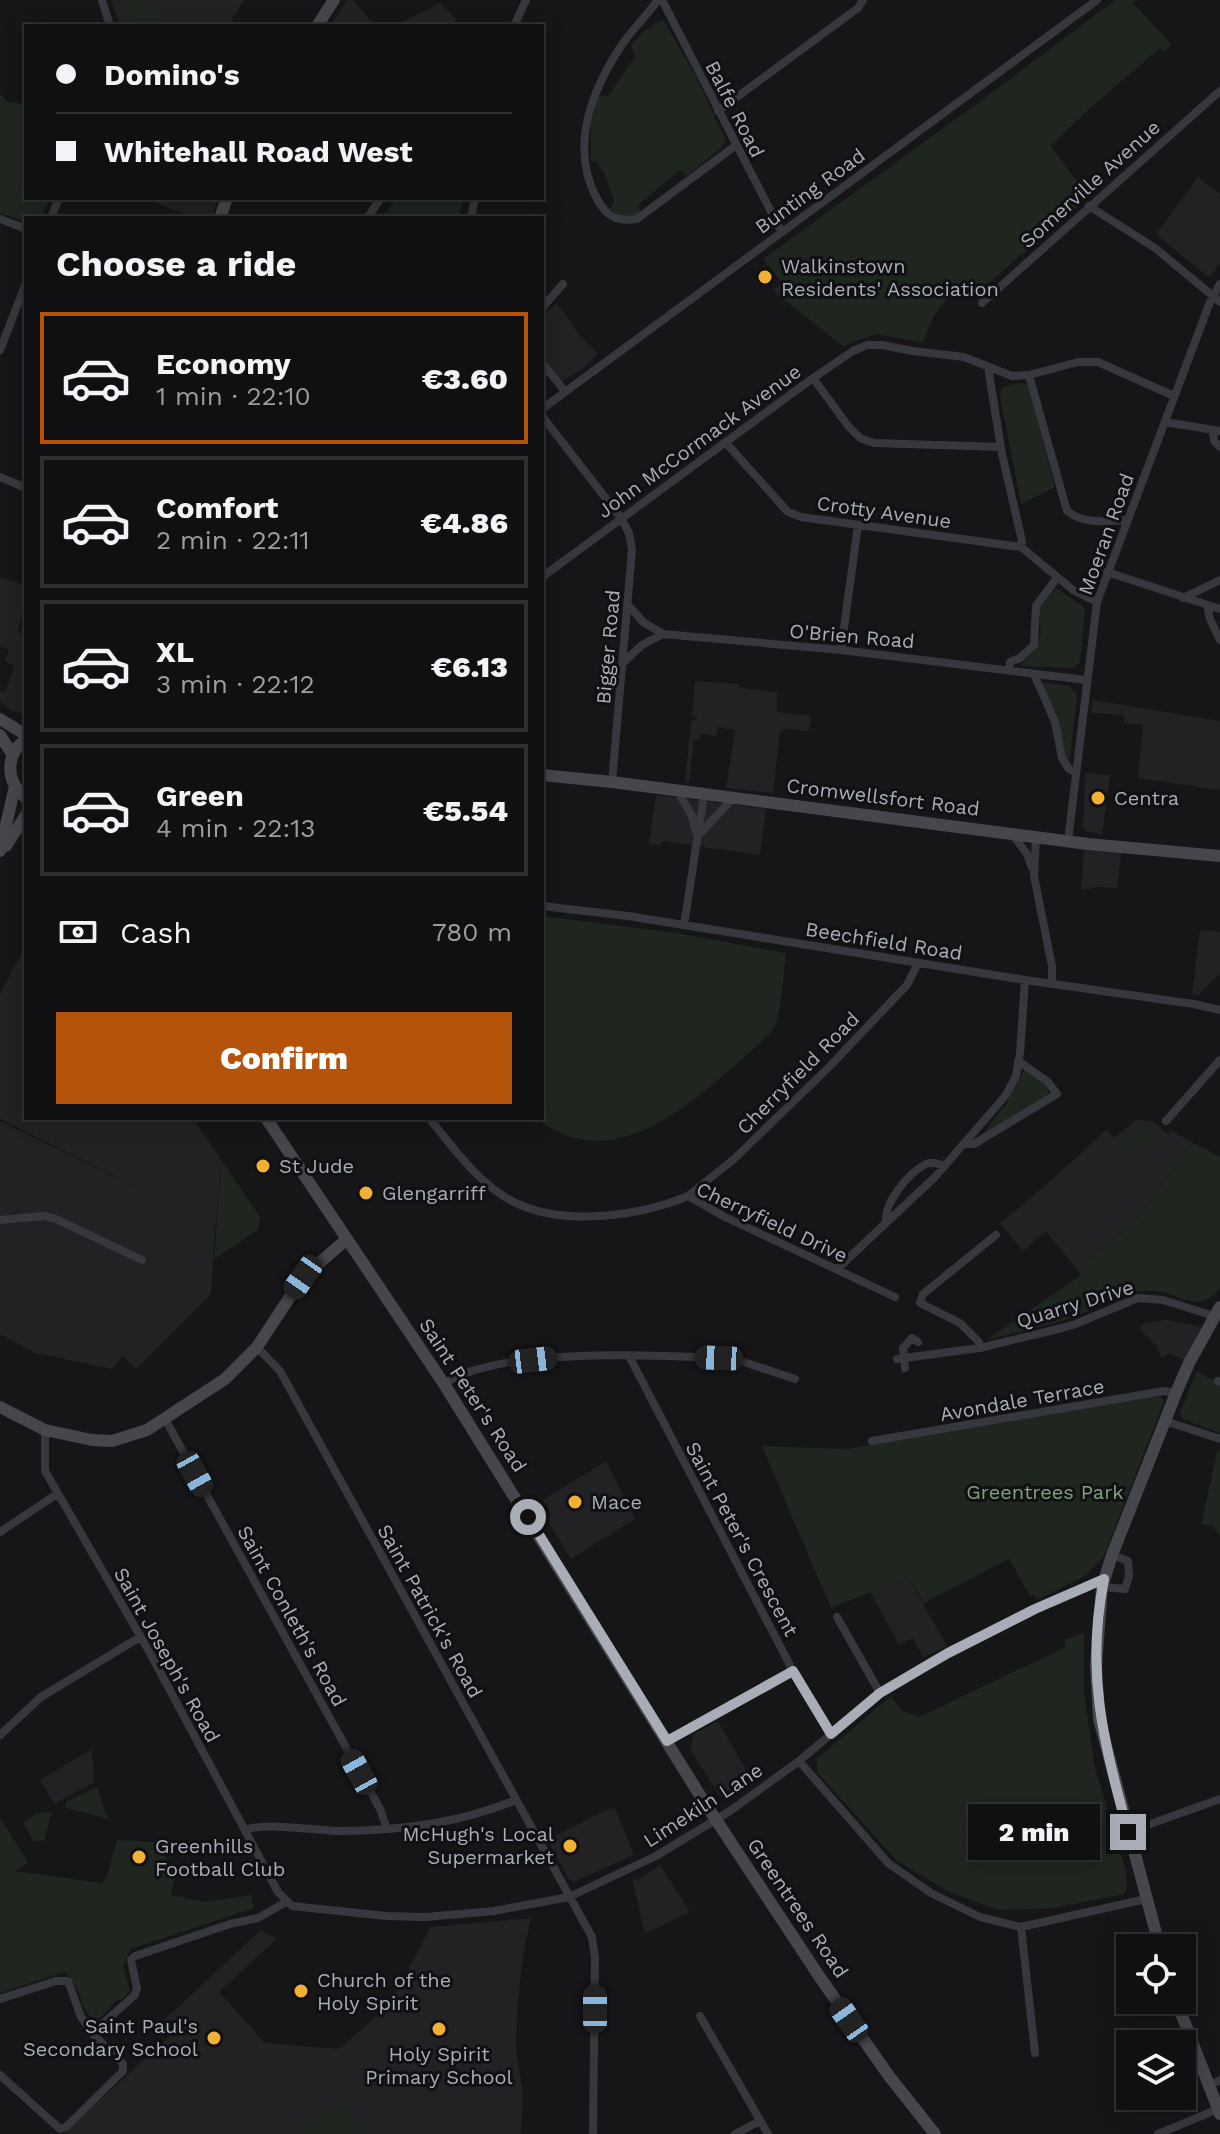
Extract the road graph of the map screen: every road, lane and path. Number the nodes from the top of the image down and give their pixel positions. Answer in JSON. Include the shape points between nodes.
{"nodes":[{"id":1,"x":102,"y":0,"type":"edge"},
{"id":2,"x":334,"y":0,"type":"edge"},
{"id":3,"x":526,"y":0,"type":"edge"},
{"id":4,"x":660,"y":0,"type":"edge"},
{"id":5,"x":863,"y":0,"type":"edge"},
{"id":6,"x":1097,"y":0,"type":"edge"},
{"id":7,"x":109,"y":24,"type":"edge"},
{"id":8,"x":318,"y":24,"type":"edge"},
{"id":9,"x":515,"y":24,"type":"edge"},
{"id":10,"x":1220,"y":91,"type":"edge"},
{"id":11,"x":718,"y":111,"type":"junction"},
{"id":12,"x":735,"y":146,"type":"junction"},
{"id":13,"x":1089,"y":206,"type":"junction"},
{"id":14,"x":0,"y":219,"type":"edge"},
{"id":15,"x":24,"y":228,"type":"edge"},
{"id":16,"x":781,"y":231,"type":"junction"},
{"id":17,"x":563,"y":284,"type":"dead end"},
{"id":18,"x":1220,"y":284,"type":"edge"},
{"id":19,"x":24,"y":288,"type":"edge"},
{"id":20,"x":1216,"y":299,"type":"edge"},
{"id":21,"x":982,"y":303,"type":"dead end"},
{"id":22,"x":544,"y":306,"type":"edge"},
{"id":23,"x":0,"y":350,"type":"edge"},
{"id":24,"x":544,"y":365,"type":"edge"},
{"id":25,"x":988,"y":367,"type":"junction"},
{"id":26,"x":1029,"y":375,"type":"junction"},
{"id":27,"x":813,"y":378,"type":"junction"},
{"id":28,"x":565,"y":391,"type":"junction"},
{"id":29,"x":1174,"y":396,"type":"junction"},
{"id":30,"x":544,"y":407,"type":"edge"},
{"id":31,"x":544,"y":419,"type":"edge"},
{"id":32,"x":1165,"y":422,"type":"junction"},
{"id":33,"x":1217,"y":430,"type":"edge"},
{"id":34,"x":726,"y":443,"type":"junction"},
{"id":35,"x":1001,"y":447,"type":"junction"},
{"id":36,"x":1220,"y":447,"type":"edge"},
{"id":37,"x":0,"y":477,"type":"edge"},
{"id":38,"x":24,"y":487,"type":"edge"},
{"id":39,"x":621,"y":518,"type":"junction"},
{"id":40,"x":1127,"y":520,"type":"junction"},
{"id":41,"x":858,"y":525,"type":"junction"},
{"id":42,"x":1021,"y":547,"type":"junction"},
{"id":43,"x":1107,"y":572,"type":"junction"},
{"id":44,"x":544,"y":576,"type":"edge"},
{"id":45,"x":1057,"y":578,"type":"junction"},
{"id":46,"x":1220,"y":580,"type":"edge"},
{"id":47,"x":1183,"y":598,"type":"junction"},
{"id":48,"x":1097,"y":602,"type":"junction"},
{"id":49,"x":628,"y":605,"type":"junction"},
{"id":50,"x":1207,"y":605,"type":"junction"},
{"id":51,"x":1220,"y":609,"type":"edge"},
{"id":52,"x":663,"y":634,"type":"junction"},
{"id":53,"x":1220,"y":640,"type":"edge"},
{"id":54,"x":841,"y":650,"type":"junction"},
{"id":55,"x":623,"y":663,"type":"junction"},
{"id":56,"x":1009,"y":670,"type":"junction"},
{"id":57,"x":1034,"y":674,"type":"junction"},
{"id":58,"x":1086,"y":680,"type":"junction"},
{"id":59,"x":0,"y":719,"type":"edge"},
{"id":60,"x":0,"y":735,"type":"edge"},
{"id":61,"x":24,"y":736,"type":"edge"},
{"id":62,"x":24,"y":741,"type":"edge"},
{"id":63,"x":8,"y":769,"type":"edge"},
{"id":64,"x":1076,"y":773,"type":"junction"},
{"id":65,"x":544,"y":775,"type":"edge"},
{"id":66,"x":612,"y":782,"type":"junction"},
{"id":67,"x":678,"y":792,"type":"junction"},
{"id":68,"x":24,"y":795,"type":"edge"},
{"id":69,"x":704,"y":795,"type":"junction"},
{"id":70,"x":733,"y":798,"type":"junction"},
{"id":71,"x":24,"y":818,"type":"edge"},
{"id":72,"x":1011,"y":834,"type":"junction"},
{"id":73,"x":697,"y":836,"type":"junction"},
{"id":74,"x":1036,"y":837,"type":"junction"},
{"id":75,"x":1068,"y":841,"type":"junction"},
{"id":76,"x":0,"y":853,"type":"edge"},
{"id":77,"x":1220,"y":856,"type":"edge"},
{"id":78,"x":1034,"y":876,"type":"junction"},
{"id":79,"x":544,"y":906,"type":"edge"},
{"id":80,"x":684,"y":925,"type":"junction"},
{"id":81,"x":918,"y":963,"type":"junction"},
{"id":82,"x":1025,"y":980,"type":"junction"},
{"id":83,"x":1052,"y":983,"type":"junction"},
{"id":84,"x":1220,"y":1010,"type":"edge"},
{"id":85,"x":1220,"y":1060,"type":"edge"},
{"id":86,"x":1018,"y":1061,"type":"junction"},
{"id":87,"x":267,"y":1120,"type":"edge"},
{"id":88,"x":431,"y":1120,"type":"edge"},
{"id":89,"x":1166,"y":1121,"type":"dead end"},
{"id":90,"x":965,"y":1144,"type":"junction"},
{"id":91,"x":945,"y":1166,"type":"junction"},
{"id":92,"x":688,"y":1196,"type":"junction"},
{"id":93,"x":0,"y":1220,"type":"edge"},
{"id":94,"x":886,"y":1222,"type":"junction"},
{"id":95,"x":996,"y":1235,"type":"dead end"},
{"id":96,"x":347,"y":1239,"type":"junction"},
{"id":97,"x":142,"y":1260,"type":"dead end"},
{"id":98,"x":837,"y":1269,"type":"junction"},
{"id":99,"x":895,"y":1297,"type":"dead end"},
{"id":100,"x":1217,"y":1312,"type":"edge"},
{"id":101,"x":918,"y":1342,"type":"dead end"},
{"id":102,"x":257,"y":1347,"type":"junction"},
{"id":103,"x":980,"y":1348,"type":"junction"},
{"id":104,"x":629,"y":1356,"type":"junction"},
{"id":105,"x":795,"y":1379,"type":"dead end"},
{"id":106,"x":444,"y":1384,"type":"junction"},
{"id":107,"x":1176,"y":1393,"type":"junction"},
{"id":108,"x":0,"y":1407,"type":"edge"},
{"id":109,"x":165,"y":1419,"type":"junction"},
{"id":110,"x":1165,"y":1421,"type":"junction"},
{"id":111,"x":45,"y":1430,"type":"junction"},
{"id":112,"x":1220,"y":1439,"type":"edge"},
{"id":113,"x":872,"y":1441,"type":"dead end"},
{"id":114,"x":57,"y":1494,"type":"junction"},
{"id":115,"x":0,"y":1532,"type":"edge"},
{"id":116,"x":1112,"y":1555,"type":"junction"},
{"id":117,"x":1103,"y":1583,"type":"junction"},
{"id":118,"x":837,"y":1617,"type":"dead end"},
{"id":119,"x":140,"y":1637,"type":"junction"},
{"id":120,"x":793,"y":1671,"type":"junction"},
{"id":121,"x":880,"y":1693,"type":"junction"},
{"id":122,"x":831,"y":1734,"type":"junction"},
{"id":123,"x":0,"y":1735,"type":"edge"},
{"id":124,"x":667,"y":1741,"type":"junction"},
{"id":125,"x":799,"y":1761,"type":"junction"},
{"id":126,"x":1220,"y":1799,"type":"edge"},
{"id":127,"x":516,"y":1800,"type":"junction"},
{"id":128,"x":716,"y":1819,"type":"junction"},
{"id":129,"x":246,"y":1829,"type":"junction"},
{"id":130,"x":387,"y":1829,"type":"junction"},
{"id":131,"x":1128,"y":1832,"type":"junction"},
{"id":132,"x":569,"y":1897,"type":"junction"},
{"id":133,"x":1146,"y":1899,"type":"junction"},
{"id":134,"x":286,"y":1902,"type":"junction"},
{"id":135,"x":1021,"y":1927,"type":"junction"},
{"id":136,"x":1156,"y":1934,"type":"edge"},
{"id":137,"x":0,"y":1999,"type":"edge"},
{"id":138,"x":1182,"y":2014,"type":"edge"},
{"id":139,"x":700,"y":2016,"type":"dead end"},
{"id":140,"x":92,"y":2033,"type":"junction"},
{"id":141,"x":1035,"y":2053,"type":"dead end"},
{"id":142,"x":0,"y":2075,"type":"edge"},
{"id":143,"x":1214,"y":2083,"type":"edge"},
{"id":144,"x":1219,"y":2112,"type":"edge"},
{"id":145,"x":760,"y":2121,"type":"junction"},
{"id":146,"x":593,"y":2134,"type":"edge"},
{"id":147,"x":735,"y":2134,"type":"edge"},
{"id":148,"x":768,"y":2134,"type":"edge"},
{"id":149,"x":935,"y":2134,"type":"edge"},
{"id":150,"x":1158,"y":2134,"type":"edge"}],
"edges":[{"from":1,"to":7,"type":"street"},
{"from":2,"to":8,"type":"main road"},
{"from":3,"to":9,"type":"street"},
{"from":4,"to":11,"type":"street","name":"Balfe Road"},
{"from":4,"to":12,"type":"street","via":[[623,43],[590,105],[585,164],[592,189],[605,214],[622,221],[637,219]]},
{"from":5,"to":11,"type":"street"},
{"from":6,"to":16,"type":"street","name":"Bunting Road"},
{"from":10,"to":13,"type":"street","name":"Somerville Avenue"},
{"from":11,"to":12,"type":"street","name":"Balfe Road"},
{"from":12,"to":16,"type":"street","name":"Balfe Road"},
{"from":13,"to":20,"type":"street","via":[[1144,240]]},
{"from":13,"to":21,"type":"street","name":"Somerville Avenue"},
{"from":14,"to":15,"type":"street"},
{"from":16,"to":28,"type":"street","name":"Bunting Road"},
{"from":17,"to":22,"type":"street"},
{"from":18,"to":20,"type":"street","name":"Moeran Road"},
{"from":19,"to":23,"type":"street"},
{"from":20,"to":29,"type":"street","name":"Moeran Road"},
{"from":24,"to":28,"type":"street"},
{"from":25,"to":26,"type":"street","via":[[1012,376]]},
{"from":25,"to":27,"type":"street","name":"John McCormack Avenue","via":[[964,357],[867,345]]},
{"from":25,"to":35,"type":"street"},
{"from":26,"to":29,"type":"street","via":[[1098,362]]},
{"from":26,"to":40,"type":"street","via":[[1067,511],[1091,521]]},
{"from":27,"to":34,"type":"street","name":"John McCormack Avenue"},
{"from":27,"to":35,"type":"street","via":[[860,438],[874,443]]},
{"from":28,"to":30,"type":"street","name":"Bunting Road"},
{"from":29,"to":32,"type":"street","name":"Moeran Road"},
{"from":31,"to":39,"type":"street"},
{"from":32,"to":33,"type":"street"},
{"from":32,"to":40,"type":"street","name":"Moeran Road"},
{"from":33,"to":36,"type":"street","via":[[1214,441]]},
{"from":34,"to":39,"type":"street","name":"John McCormack Avenue"},
{"from":34,"to":41,"type":"street","name":"Crotty Avenue","via":[[788,512]]},
{"from":35,"to":42,"type":"street"},
{"from":37,"to":38,"type":"street"},
{"from":39,"to":44,"type":"street","name":"John McCormack Avenue"},
{"from":39,"to":49,"type":"street","name":"Bigger Road","via":[[632,550]]},
{"from":40,"to":43,"type":"street","name":"Moeran Road"},
{"from":41,"to":42,"type":"street","name":"Crotty Avenue"},
{"from":41,"to":54,"type":"street"},
{"from":42,"to":45,"type":"street"},
{"from":43,"to":47,"type":"street"},
{"from":43,"to":48,"type":"street","name":"Moeran Road"},
{"from":45,"to":48,"type":"street"},
{"from":45,"to":56,"type":"street","via":[[1036,606],[1034,645],[1010,662]]},
{"from":46,"to":47,"type":"street"},
{"from":47,"to":50,"type":"street"},
{"from":48,"to":58,"type":"street","name":"Moeran Road"},
{"from":49,"to":52,"type":"street"},
{"from":49,"to":55,"type":"street","name":"Bigger Road"},
{"from":50,"to":51,"type":"street"},
{"from":50,"to":53,"type":"street"},
{"from":52,"to":54,"type":"street","name":"O'Brien Road"},
{"from":52,"to":55,"type":"street"},
{"from":54,"to":56,"type":"street","name":"O'Brien Road"},
{"from":55,"to":66,"type":"street","name":"Bigger Road"},
{"from":56,"to":57,"type":"street","name":"O'Brien Road"},
{"from":57,"to":58,"type":"street","name":"O'Brien Road"},
{"from":57,"to":64,"type":"street","via":[[1055,722],[1062,758]]},
{"from":58,"to":64,"type":"street","name":"Moeran Road"},
{"from":59,"to":61,"type":"main road"},
{"from":60,"to":63,"type":"main road"},
{"from":62,"to":63,"type":"main road"},
{"from":63,"to":68,"type":"main road"},
{"from":63,"to":76,"type":"main road"},
{"from":64,"to":75,"type":"street","name":"Moeran Road"},
{"from":65,"to":66,"type":"main road","name":"Cromwellsfort Road"},
{"from":66,"to":67,"type":"main road","name":"Cromwellsfort Road"},
{"from":67,"to":69,"type":"main road","name":"Cromwellsfort Road"},
{"from":67,"to":73,"type":"street"},
{"from":69,"to":70,"type":"main road","name":"Cromwellsfort Road"},
{"from":69,"to":73,"type":"street"},
{"from":70,"to":72,"type":"main road","name":"Cromwellsfort Road"},
{"from":70,"to":73,"type":"street"},
{"from":71,"to":76,"type":"main road"},
{"from":72,"to":74,"type":"main road","name":"Cromwellsfort Road"},
{"from":72,"to":78,"type":"street","via":[[1027,854]]},
{"from":73,"to":80,"type":"street"},
{"from":74,"to":75,"type":"main road","name":"Cromwellsfort Road"},
{"from":74,"to":78,"type":"street"},
{"from":75,"to":77,"type":"main road","name":"Cromwellsfort Road"},
{"from":78,"to":83,"type":"street"},
{"from":79,"to":80,"type":"street","name":"Beechfield Road"},
{"from":80,"to":81,"type":"street","name":"Beechfield Road"},
{"from":81,"to":82,"type":"street","name":"Beechfield Road"},
{"from":81,"to":92,"type":"street","name":"Cherryfield Road","via":[[907,985],[829,1067]]},
{"from":82,"to":83,"type":"street","name":"Beechfield Road"},
{"from":82,"to":86,"type":"street"},
{"from":83,"to":84,"type":"street","name":"Beechfield Road"},
{"from":85,"to":89,"type":"street"},
{"from":86,"to":90,"type":"street","via":[[1006,1095]]},
{"from":86,"to":90,"type":"street","via":[[1057,1094],[974,1144]]},
{"from":87,"to":96,"type":"main road","name":"Saint Peter's Road"},
{"from":88,"to":92,"type":"street","name":"Cherryfield Drive","via":[[480,1176],[518,1204],[592,1216],[629,1213]]},
{"from":90,"to":91,"type":"street"},
{"from":91,"to":94,"type":"street"},
{"from":91,"to":94,"type":"street","via":[[925,1164],[889,1203]]},
{"from":92,"to":98,"type":"street","name":"Cherryfield Drive"},
{"from":93,"to":97,"type":"street","via":[[56,1219]]},
{"from":94,"to":98,"type":"street"},
{"from":95,"to":103,"type":"street","via":[[923,1294],[920,1303],[960,1323]]},
{"from":96,"to":102,"type":"main road","via":[[303,1277]]},
{"from":96,"to":106,"type":"main road","name":"Saint Peter's Road"},
{"from":98,"to":99,"type":"street","name":"Cherryfield Drive"},
{"from":100,"to":103,"type":"street","name":"Quarry Drive","via":[[1138,1298],[1073,1325]]},
{"from":100,"to":107,"type":"main road"},
{"from":101,"to":103,"type":"street","name":"Quarry Drive","via":[[912,1338],[903,1348],[902,1362]]},
{"from":102,"to":109,"type":"main road","via":[[225,1379]]},
{"from":102,"to":127,"type":"street","name":"Saint Patrick's Road","via":[[280,1371]]},
{"from":104,"to":105,"type":"street","via":[[722,1358]]},
{"from":104,"to":106,"type":"street","via":[[509,1363],[463,1373]]},
{"from":104,"to":120,"type":"street","name":"Saint Peter's Crescent"},
{"from":106,"to":124,"type":"main road","name":"Saint Peter's Road"},
{"from":107,"to":110,"type":"main road"},
{"from":107,"to":113,"type":"street","name":"Avondale Terrace"},
{"from":108,"to":111,"type":"main road"},
{"from":109,"to":111,"type":"main road","via":[[112,1441]]},
{"from":109,"to":130,"type":"street","name":"Saint Conleth's Road"},
{"from":110,"to":112,"type":"street"},
{"from":110,"to":116,"type":"main road"},
{"from":111,"to":114,"type":"street","name":"Saint Joseph's Road","via":[[45,1471]]},
{"from":114,"to":115,"type":"street"},
{"from":114,"to":119,"type":"street","name":"Saint Joseph's Road"},
{"from":116,"to":117,"type":"main road"},
{"from":116,"to":117,"type":"street","name":"Limekiln Lane","via":[[1128,1561],[1125,1589]]},
{"from":117,"to":121,"type":"street","name":"Limekiln Lane","via":[[983,1634]]},
{"from":117,"to":131,"type":"main road","via":[[1097,1697]]},
{"from":118,"to":121,"type":"street"},
{"from":119,"to":123,"type":"street","via":[[41,1697]]},
{"from":119,"to":129,"type":"street","name":"Saint Joseph's Road"},
{"from":120,"to":122,"type":"street","name":"Saint Peter's Crescent"},
{"from":120,"to":124,"type":"street"},
{"from":121,"to":122,"type":"street","name":"Limekiln Lane"},
{"from":122,"to":125,"type":"street","name":"Limekiln Lane"},
{"from":124,"to":128,"type":"main road","name":"Saint Peter's Road"},
{"from":125,"to":128,"type":"street","name":"Limekiln Lane"},
{"from":125,"to":135,"type":"street","via":[[897,1870],[950,1904]]},
{"from":126,"to":131,"type":"street"},
{"from":127,"to":130,"type":"street","via":[[444,1821]]},
{"from":127,"to":132,"type":"street","name":"Saint Patrick's Road"},
{"from":128,"to":132,"type":"street","name":"Limekiln Lane","via":[[656,1856]]},
{"from":128,"to":149,"type":"main road","name":"Greentrees Road","via":[[826,1987]]},
{"from":129,"to":130,"type":"street"},
{"from":129,"to":134,"type":"street","name":"Saint Joseph's Road"},
{"from":131,"to":133,"type":"main road"},
{"from":132,"to":134,"type":"street","name":"Limekiln Lane","via":[[426,1917]]},
{"from":132,"to":146,"type":"street","name":"Saint Patrick's Road","via":[[592,1937],[595,1958]]},
{"from":133,"to":135,"type":"street"},
{"from":133,"to":136,"type":"main road"},
{"from":134,"to":140,"type":"street","via":[[258,1918],[135,1956],[135,1995]]},
{"from":135,"to":141,"type":"street"},
{"from":137,"to":140,"type":"street","via":[[68,1981]]},
{"from":138,"to":143,"type":"main road"},
{"from":139,"to":145,"type":"street"},
{"from":140,"to":142,"type":"street","via":[[123,2064],[123,2071],[66,2127],[54,2126]]},
{"from":143,"to":144,"type":"main road"},
{"from":144,"to":150,"type":"street"},
{"from":145,"to":147,"type":"street"},
{"from":145,"to":148,"type":"street"}]}
